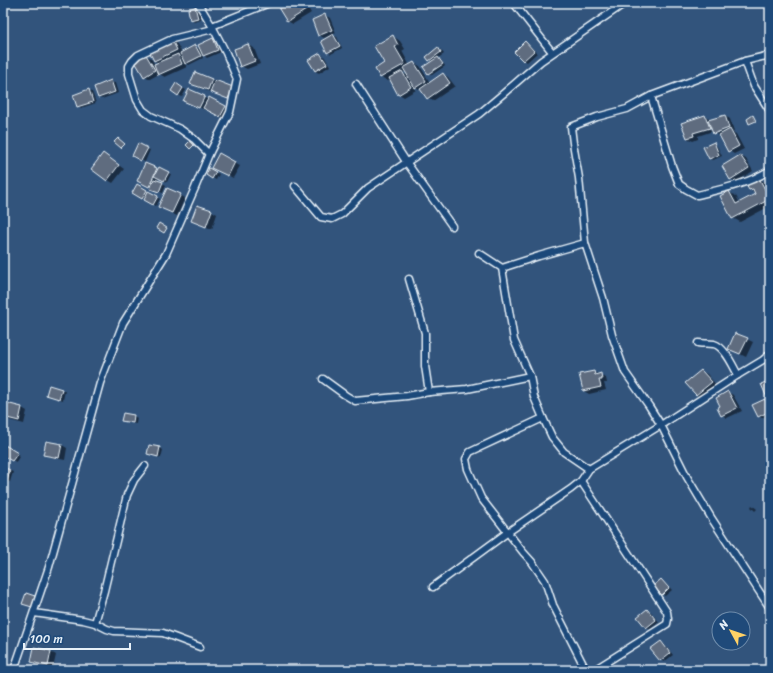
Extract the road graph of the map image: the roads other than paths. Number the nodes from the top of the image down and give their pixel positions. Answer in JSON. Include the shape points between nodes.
{"nodes":[{"id":1,"x":198,"y":3,"type":"edge"},
{"id":2,"x":269,"y":3,"type":"edge"},
{"id":3,"x":625,"y":3,"type":"edge"},
{"id":4,"x":516,"y":6,"type":"dead end"},
{"id":5,"x":213,"y":27,"type":"junction"},
{"id":6,"x":552,"y":52,"type":"junction"},
{"id":7,"x":770,"y":56,"type":"edge"},
{"id":8,"x":745,"y":61,"type":"junction"},
{"id":9,"x":356,"y":84,"type":"dead end"},
{"id":10,"x":651,"y":96,"type":"junction"},
{"id":11,"x":770,"y":111,"type":"edge"},
{"id":12,"x":209,"y":154,"type":"junction"},
{"id":13,"x":407,"y":163,"type":"junction"},
{"id":14,"x":770,"y":170,"type":"edge"},
{"id":15,"x":295,"y":186,"type":"dead end"},
{"id":16,"x":452,"y":226,"type":"dead end"},
{"id":17,"x":585,"y":243,"type":"junction"},
{"id":18,"x":479,"y":253,"type":"dead end"},
{"id":19,"x":502,"y":268,"type":"junction"},
{"id":20,"x":409,"y":279,"type":"dead end"},
{"id":21,"x":698,"y":344,"type":"dead end"},
{"id":22,"x":770,"y":354,"type":"edge"},
{"id":23,"x":738,"y":374,"type":"junction"},
{"id":24,"x":530,"y":376,"type":"junction"},
{"id":25,"x":323,"y":379,"type":"dead end"},
{"id":26,"x":429,"y":392,"type":"junction"},
{"id":27,"x":543,"y":418,"type":"junction"},
{"id":28,"x":661,"y":425,"type":"junction"},
{"id":29,"x":145,"y":466,"type":"dead end"},
{"id":30,"x":589,"y":469,"type":"junction"},
{"id":31,"x":581,"y":481,"type":"junction"},
{"id":32,"x":508,"y":532,"type":"junction"},
{"id":33,"x":433,"y":587,"type":"dead end"},
{"id":34,"x":770,"y":608,"type":"edge"},
{"id":35,"x":34,"y":613,"type":"junction"},
{"id":36,"x":95,"y":623,"type":"junction"},
{"id":37,"x":200,"y":647,"type":"dead end"},
{"id":38,"x":14,"y":670,"type":"edge"},
{"id":39,"x":586,"y":670,"type":"edge"},
{"id":40,"x":594,"y":670,"type":"edge"}],
"edges":[{"from":1,"to":5,"type":"street"},
{"from":2,"to":5,"type":"street"},
{"from":3,"to":6,"type":"street"},
{"from":4,"to":6,"type":"street"},
{"from":5,"to":12,"type":"street","via":[[236,79],[230,112]]},
{"from":5,"to":12,"type":"street","via":[[172,39],[138,55],[129,66],[137,100],[144,110],[151,116],[180,128]]},
{"from":6,"to":13,"type":"street","via":[[479,114]]},
{"from":7,"to":8,"type":"street"},
{"from":8,"to":10,"type":"street"},
{"from":8,"to":11,"type":"street","via":[[754,86]]},
{"from":9,"to":13,"type":"street"},
{"from":10,"to":14,"type":"street","via":[[672,166],[679,184],[686,189],[697,195],[724,189],[739,185]]},
{"from":10,"to":17,"type":"street","via":[[627,109],[571,127]]},
{"from":12,"to":35,"type":"street","via":[[166,254],[123,323],[100,383]]},
{"from":13,"to":15,"type":"street","via":[[368,188],[342,214],[332,219],[321,216]]},
{"from":13,"to":16,"type":"street"},
{"from":17,"to":19,"type":"street"},
{"from":17,"to":28,"type":"street","via":[[625,372]]},
{"from":18,"to":19,"type":"street"},
{"from":19,"to":24,"type":"street","via":[[514,340]]},
{"from":20,"to":26,"type":"street","via":[[425,333],[425,366]]},
{"from":21,"to":23,"type":"street","via":[[714,344],[720,347]]},
{"from":22,"to":23,"type":"street"},
{"from":23,"to":28,"type":"street"},
{"from":24,"to":26,"type":"street","via":[[467,389]]},
{"from":24,"to":27,"type":"street","via":[[534,397]]},
{"from":25,"to":26,"type":"street","via":[[355,400]]},
{"from":27,"to":30,"type":"street","via":[[564,452]]},
{"from":27,"to":32,"type":"street","via":[[470,452],[466,459],[481,498]]},
{"from":28,"to":30,"type":"street"},
{"from":28,"to":34,"type":"street","via":[[712,519]]},
{"from":29,"to":36,"type":"street","via":[[134,480],[128,495]]},
{"from":30,"to":31,"type":"street"},
{"from":31,"to":32,"type":"street"},
{"from":31,"to":40,"type":"street","via":[[667,612],[668,619],[667,624]]},
{"from":32,"to":33,"type":"street"},
{"from":32,"to":39,"type":"street","via":[[545,581],[553,605]]},
{"from":35,"to":36,"type":"street"},
{"from":35,"to":38,"type":"street"},
{"from":36,"to":37,"type":"street","via":[[114,631],[163,633]]}]}
